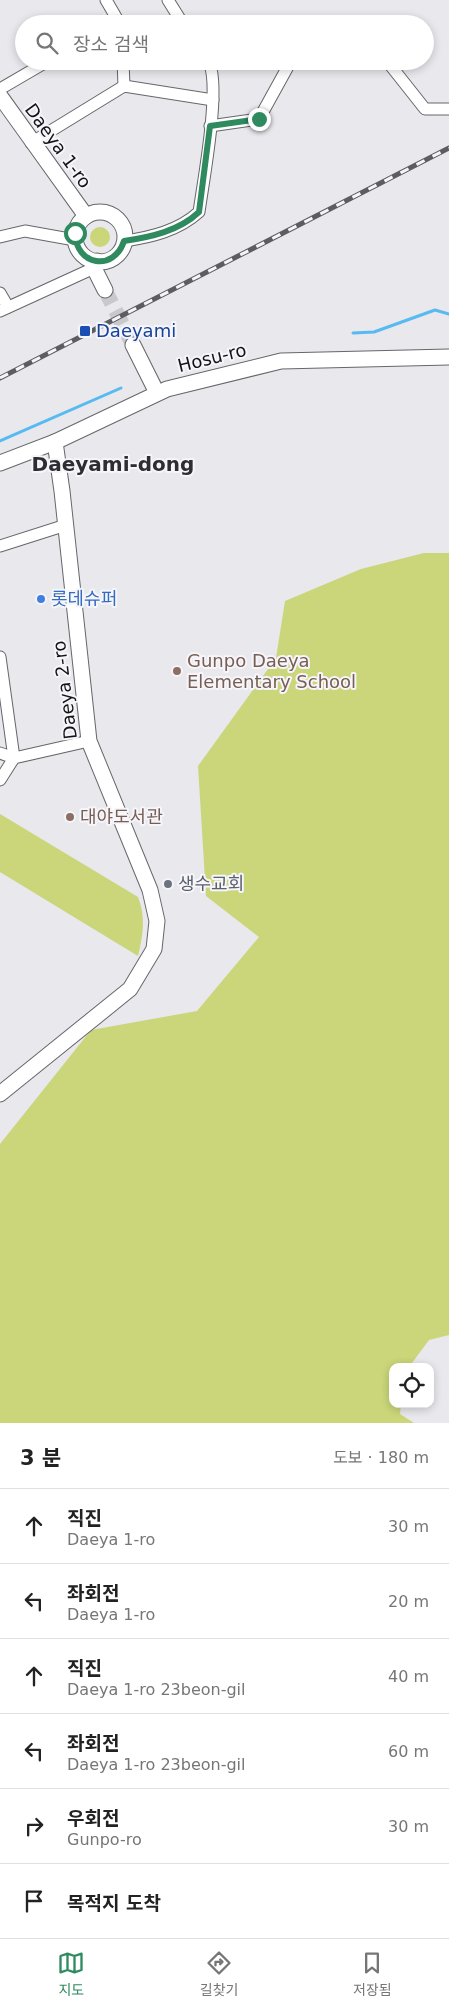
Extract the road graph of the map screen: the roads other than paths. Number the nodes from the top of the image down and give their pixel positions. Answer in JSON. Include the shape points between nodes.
{"nodes":[{"id":1,"x":106,"y":0,"type":"edge"},
{"id":2,"x":168,"y":0,"type":"edge"},
{"id":3,"x":115,"y":15,"type":"edge"},
{"id":4,"x":178,"y":15,"type":"edge"},
{"id":5,"x":33,"y":70,"type":"edge"},
{"id":6,"x":123,"y":70,"type":"edge"},
{"id":7,"x":212,"y":70,"type":"edge"},
{"id":8,"x":285,"y":70,"type":"edge"},
{"id":9,"x":394,"y":70,"type":"edge"},
{"id":10,"x":124,"y":86,"type":"junction"},
{"id":11,"x":0,"y":89,"type":"edge"},
{"id":12,"x":0,"y":96,"type":"edge"},
{"id":13,"x":213,"y":100,"type":"junction"},
{"id":14,"x":449,"y":109,"type":"edge"},
{"id":15,"x":210,"y":126,"type":"junction"},
{"id":16,"x":32,"y":143,"type":"junction"},
{"id":17,"x":86,"y":216,"type":"junction"},
{"id":18,"x":0,"y":238,"type":"edge"},
{"id":19,"x":75,"y":240,"type":"junction"},
{"id":20,"x":124,"y":241,"type":"junction"},
{"id":21,"x":95,"y":265,"type":"junction"},
{"id":22,"x":105,"y":290,"type":"tunnel mouth"},
{"id":23,"x":0,"y":293,"type":"edge"},
{"id":24,"x":4,"y":309,"type":"edge"},
{"id":25,"x":133,"y":345,"type":"tunnel mouth"},
{"id":26,"x":449,"y":356,"type":"edge"},
{"id":27,"x":157,"y":393,"type":"junction"},
{"id":28,"x":55,"y":442,"type":"junction"},
{"id":29,"x":0,"y":463,"type":"edge"},
{"id":30,"x":66,"y":525,"type":"junction"},
{"id":31,"x":0,"y":546,"type":"edge"},
{"id":32,"x":0,"y":657,"type":"edge"},
{"id":33,"x":89,"y":741,"type":"junction"},
{"id":34,"x":0,"y":753,"type":"edge"},
{"id":35,"x":14,"y":758,"type":"junction"},
{"id":36,"x":0,"y":780,"type":"edge"},
{"id":37,"x":0,"y":1094,"type":"edge"}],
"edges":[{"from":1,"to":3,"type":"street"},
{"from":2,"to":4,"type":"street"},
{"from":5,"to":11,"type":"street"},
{"from":6,"to":10,"type":"street"},
{"from":7,"to":13,"type":"street"},
{"from":8,"to":15,"type":"street","via":[[259,119]]},
{"from":9,"to":14,"type":"street","via":[[425,110]]},
{"from":10,"to":13,"type":"street"},
{"from":10,"to":16,"type":"street"},
{"from":12,"to":16,"type":"street","name":"Daeya 1-ro"},
{"from":13,"to":15,"type":"street"},
{"from":15,"to":20,"type":"street","via":[[199,212],[190,220],[158,235]]},
{"from":16,"to":17,"type":"street","name":"Daeya 1-ro"},
{"from":17,"to":19,"type":"street","name":"Daeya 1-ro","via":[[77,227]]},
{"from":17,"to":20,"type":"street","name":"Daeya 1-ro","via":[[104,212],[114,216],[124,232]]},
{"from":18,"to":19,"type":"street","via":[[25,231]]},
{"from":19,"to":21,"type":"street","via":[[82,254]]},
{"from":20,"to":21,"type":"street","via":[[118,254]]},
{"from":21,"to":22,"type":"street"},
{"from":21,"to":24,"type":"street"},
{"from":23,"to":24,"type":"street"},
{"from":25,"to":27,"type":"street"},
{"from":26,"to":27,"type":"street","name":"Hosu-ro","via":[[281,360]]},
{"from":27,"to":28,"type":"street","name":"Hosu-ro"},
{"from":28,"to":29,"type":"street","name":"Hosu-ro"},
{"from":28,"to":30,"type":"street","name":"Daeya 2-ro"},
{"from":30,"to":31,"type":"street"},
{"from":30,"to":33,"type":"street","name":"Daeya 2-ro"},
{"from":32,"to":35,"type":"street"},
{"from":33,"to":35,"type":"street"},
{"from":33,"to":37,"type":"street","name":"Daeya 2-ro","via":[[150,890],[157,920],[154,949],[130,989]]},
{"from":34,"to":35,"type":"street"},
{"from":35,"to":36,"type":"street"}]}
